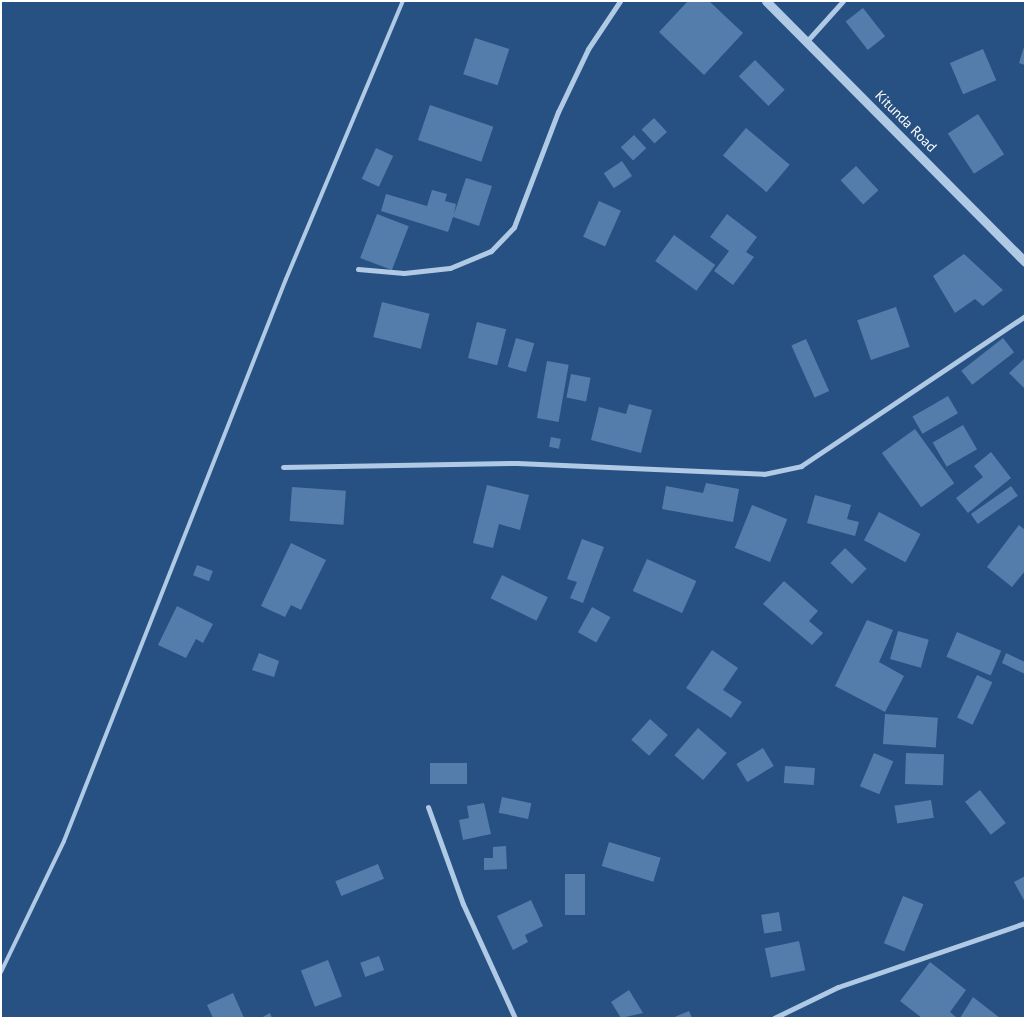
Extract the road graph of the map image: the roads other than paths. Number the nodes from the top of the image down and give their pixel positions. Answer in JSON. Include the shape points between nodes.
{"nodes":[{"id":1,"x":403,"y":1,"type":"edge"},
{"id":2,"x":620,"y":1,"type":"edge"},
{"id":3,"x":766,"y":1,"type":"edge"},
{"id":4,"x":844,"y":1,"type":"edge"},
{"id":5,"x":807,"y":40,"type":"junction"},
{"id":6,"x":1025,"y":262,"type":"edge"},
{"id":7,"x":358,"y":269,"type":"dead end"},
{"id":8,"x":1025,"y":316,"type":"edge"},
{"id":9,"x":283,"y":467,"type":"dead end"},
{"id":10,"x":428,"y":808,"type":"dead end"},
{"id":11,"x":1025,"y":924,"type":"edge"},
{"id":12,"x":1,"y":972,"type":"edge"},
{"id":13,"x":515,"y":1018,"type":"edge"},
{"id":14,"x":774,"y":1018,"type":"edge"}],
"edges":[{"from":1,"to":12,"type":"lane","via":[[286,279],[64,841]]},
{"from":2,"to":7,"type":"street","via":[[588,49],[566,94],[514,227],[491,251],[450,268],[404,272]]},
{"from":3,"to":5,"type":"street","name":"Kitunda Road"},
{"from":4,"to":5,"type":"street"},
{"from":5,"to":6,"type":"street","name":"Kitunda Road"},
{"from":8,"to":9,"type":"street","via":[[802,466],[764,474],[517,463]]},
{"from":10,"to":13,"type":"street","via":[[463,904]]},
{"from":11,"to":14,"type":"street","via":[[838,987]]}]}
